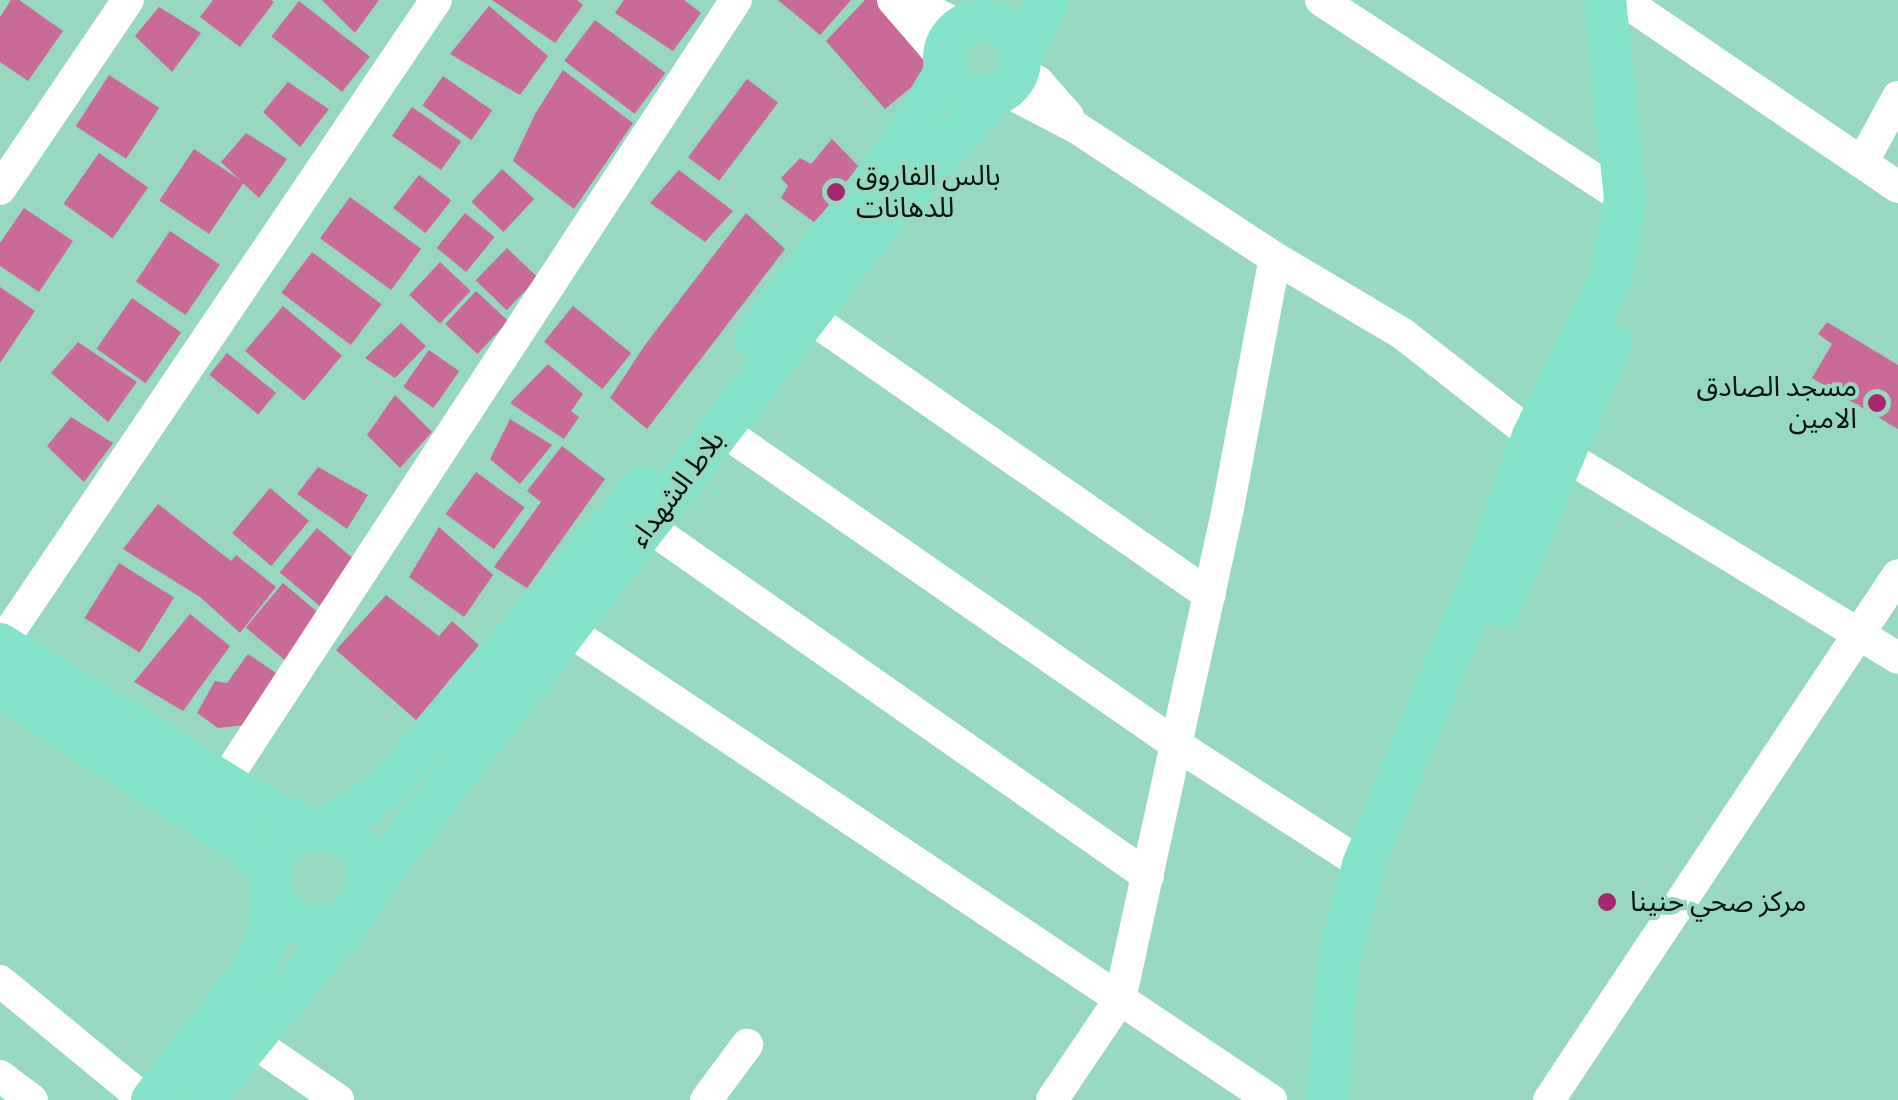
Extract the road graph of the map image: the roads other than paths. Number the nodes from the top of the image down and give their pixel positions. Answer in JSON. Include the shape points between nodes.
{"nodes":[{"id":1,"x":128,"y":0,"type":"edge"},
{"id":2,"x":436,"y":0,"type":"edge"},
{"id":3,"x":736,"y":0,"type":"edge"},
{"id":4,"x":894,"y":0,"type":"edge"},
{"id":5,"x":910,"y":0,"type":"edge"},
{"id":6,"x":1048,"y":0,"type":"edge"},
{"id":7,"x":1321,"y":0,"type":"edge"},
{"id":8,"x":1623,"y":2,"type":"edge"},
{"id":9,"x":964,"y":36,"type":"edge"},
{"id":10,"x":1009,"y":78,"type":"junction"},
{"id":11,"x":1898,"y":97,"type":"edge"},
{"id":12,"x":1863,"y":161,"type":"junction"},
{"id":13,"x":1898,"y":188,"type":"edge"},
{"id":14,"x":0,"y":189,"type":"edge"},
{"id":15,"x":1624,"y":199,"type":"junction"},
{"id":16,"x":1275,"y":258,"type":"junction"},
{"id":17,"x":808,"y":316,"type":"junction"},
{"id":18,"x":722,"y":430,"type":"junction"},
{"id":19,"x":1548,"y":444,"type":"junction"},
{"id":20,"x":649,"y":527,"type":"junction"},
{"id":21,"x":1898,"y":575,"type":"edge"},
{"id":22,"x":1210,"y":594,"type":"junction"},
{"id":23,"x":568,"y":630,"type":"junction"},
{"id":24,"x":1859,"y":634,"type":"junction"},
{"id":25,"x":1,"y":644,"type":"edge"},
{"id":26,"x":1898,"y":658,"type":"edge"},
{"id":27,"x":0,"y":686,"type":"edge"},
{"id":28,"x":1176,"y":745,"type":"junction"},
{"id":29,"x":222,"y":783,"type":"junction"},
{"id":30,"x":370,"y":802,"type":"junction"},
{"id":31,"x":317,"y":829,"type":"junction"},
{"id":32,"x":402,"y":840,"type":"junction"},
{"id":33,"x":262,"y":855,"type":"junction"},
{"id":34,"x":1363,"y":866,"type":"junction"},
{"id":35,"x":1148,"y":876,"type":"junction"},
{"id":36,"x":361,"y":901,"type":"junction"},
{"id":37,"x":253,"y":970,"type":"junction"},
{"id":38,"x":0,"y":981,"type":"edge"},
{"id":39,"x":1120,"y":999,"type":"junction"},
{"id":40,"x":249,"y":1040,"type":"junction"},
{"id":41,"x":747,"y":1045,"type":"dead end"},
{"id":42,"x":0,"y":1076,"type":"edge"},
{"id":43,"x":32,"y":1100,"type":"edge"},
{"id":44,"x":148,"y":1100,"type":"edge"},
{"id":45,"x":203,"y":1100,"type":"edge"},
{"id":46,"x":338,"y":1100,"type":"edge"},
{"id":47,"x":706,"y":1100,"type":"edge"},
{"id":48,"x":1052,"y":1100,"type":"edge"},
{"id":49,"x":1270,"y":1100,"type":"edge"},
{"id":50,"x":1328,"y":1100,"type":"edge"},
{"id":51,"x":1354,"y":1100,"type":"edge"},
{"id":52,"x":1549,"y":1100,"type":"edge"}],
"edges":[{"from":1,"to":14,"type":"street"},
{"from":2,"to":25,"type":"street"},
{"from":3,"to":29,"type":"street"},
{"from":4,"to":9,"type":"street"},
{"from":5,"to":9,"type":"street"},
{"from":6,"to":10,"type":"main road","name":"بلاط الشهداء"},
{"from":7,"to":15,"type":"street"},
{"from":8,"to":12,"type":"street"},
{"from":8,"to":15,"type":"main road"},
{"from":8,"to":19,"type":"main road","via":[[1641,200],[1633,286]]},
{"from":9,"to":10,"type":"main road","via":[[1000,25],[1010,34]]},
{"from":9,"to":10,"type":"main road","via":[[959,90],[970,95]]},
{"from":9,"to":30,"type":"main road","name":"بلاط الشهداء","via":[[904,140],[650,478]]},
{"from":10,"to":16,"type":"street"},
{"from":10,"to":17,"type":"main road","name":"بلاط الشهداء"},
{"from":11,"to":12,"type":"street"},
{"from":12,"to":13,"type":"street"},
{"from":15,"to":19,"type":"main road","via":[[1611,279]]},
{"from":16,"to":19,"type":"street","via":[[1403,334]]},
{"from":16,"to":22,"type":"street"},
{"from":17,"to":18,"type":"main road","name":"بلاط الشهداء"},
{"from":17,"to":22,"type":"street"},
{"from":18,"to":20,"type":"main road","name":"بلاط الشهداء"},
{"from":18,"to":28,"type":"street"},
{"from":19,"to":24,"type":"street"},
{"from":19,"to":34,"type":"main road","via":[[1486,568]]},
{"from":19,"to":51,"type":"main road","via":[[1505,598],[1459,693],[1387,877],[1368,946]]},
{"from":20,"to":23,"type":"main road","name":"بلاط الشهداء"},
{"from":20,"to":35,"type":"street"},
{"from":21,"to":24,"type":"street"},
{"from":22,"to":28,"type":"street"},
{"from":23,"to":32,"type":"main road","name":"بلاط الشهداء"},
{"from":23,"to":39,"type":"street"},
{"from":24,"to":26,"type":"street"},
{"from":24,"to":52,"type":"street"},
{"from":25,"to":29,"type":"main road"},
{"from":27,"to":33,"type":"main road"},
{"from":28,"to":34,"type":"street"},
{"from":28,"to":35,"type":"street"},
{"from":29,"to":33,"type":"main road"},
{"from":30,"to":31,"type":"main road","name":"بلاط الشهداء"},
{"from":30,"to":32,"type":"main road","via":[[378,822]]},
{"from":31,"to":33,"type":"main road"},
{"from":31,"to":33,"type":"main road","name":"بلاط الشهداء"},
{"from":31,"to":36,"type":"main road","via":[[338,831],[360,848],[366,861]]},
{"from":32,"to":36,"type":"main road","name":"بلاط الشهداء"},
{"from":33,"to":36,"type":"main road","via":[[279,908],[302,924],[329,926]]},
{"from":33,"to":37,"type":"main road"},
{"from":33,"to":37,"type":"main road","via":[[269,933]]},
{"from":34,"to":50,"type":"main road","via":[[1338,968]]},
{"from":35,"to":39,"type":"street"},
{"from":36,"to":40,"type":"main road","name":"بلاط الشهداء"},
{"from":37,"to":44,"type":"main road"},
{"from":38,"to":44,"type":"street"},
{"from":39,"to":48,"type":"street"},
{"from":39,"to":49,"type":"street"},
{"from":40,"to":45,"type":"main road","name":"بلاط الشهداء"},
{"from":40,"to":46,"type":"street"},
{"from":41,"to":47,"type":"street"},
{"from":42,"to":43,"type":"street"}]}
